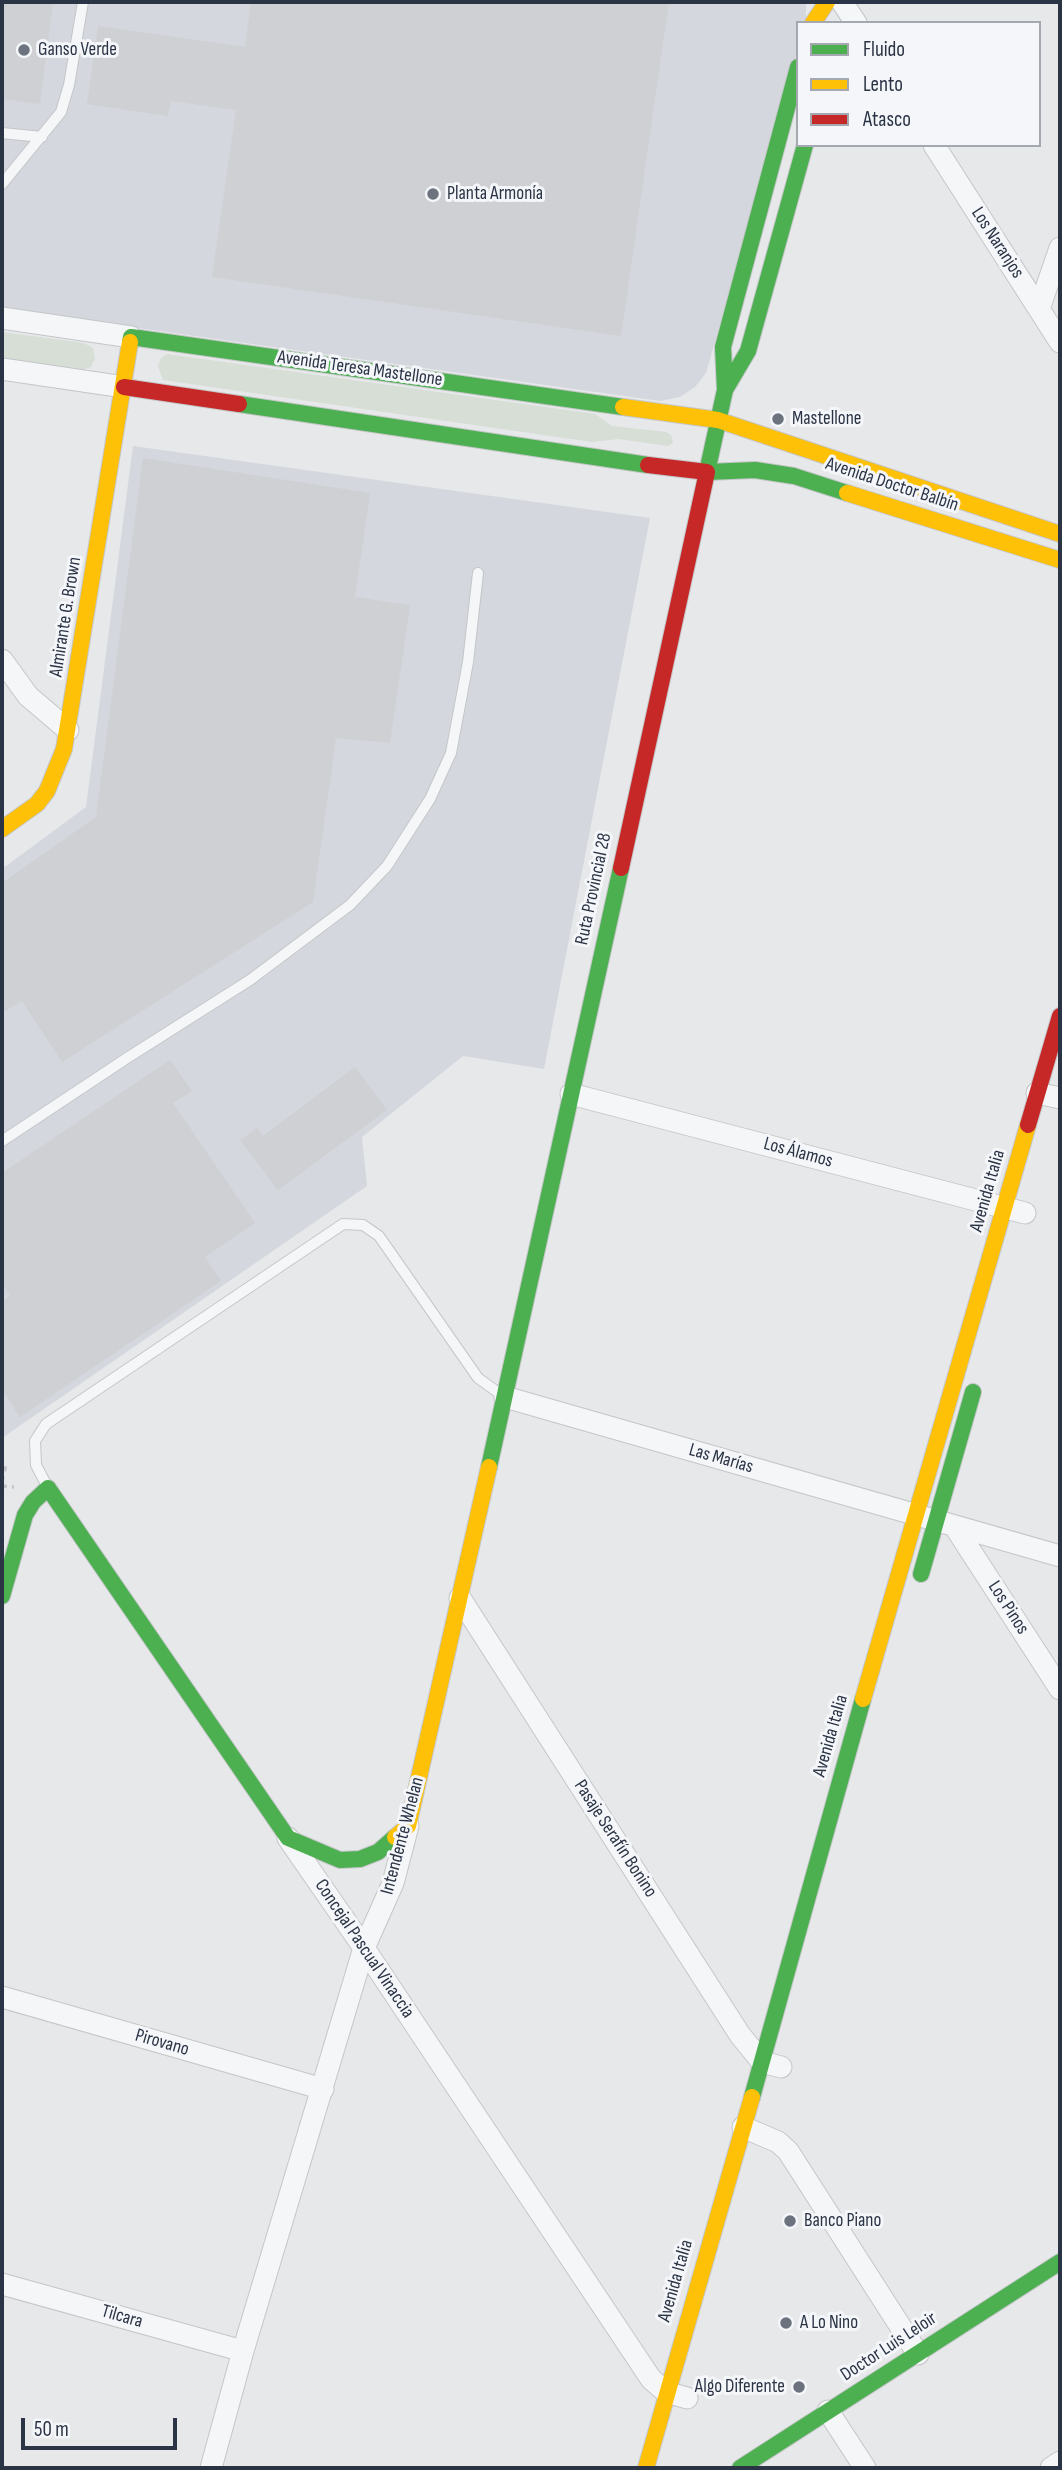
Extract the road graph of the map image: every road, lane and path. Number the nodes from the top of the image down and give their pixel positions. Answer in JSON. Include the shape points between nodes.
{"nodes":[{"id":1,"x":83,"y":2,"type":"edge"},
{"id":2,"x":827,"y":2,"type":"edge"},
{"id":3,"x":835,"y":2,"type":"edge"},
{"id":4,"x":842,"y":2,"type":"edge"},
{"id":5,"x":814,"y":21,"type":"edge"},
{"id":6,"x":835,"y":21,"type":"edge"},
{"id":7,"x":855,"y":21,"type":"edge"},
{"id":8,"x":796,"y":74,"type":"edge"},
{"id":9,"x":2,"y":133,"type":"edge"},
{"id":10,"x":42,"y":137,"type":"junction"},
{"id":11,"x":804,"y":147,"type":"edge"},
{"id":12,"x":935,"y":147,"type":"edge"},
{"id":13,"x":2,"y":184,"type":"edge"},
{"id":14,"x":1060,"y":248,"type":"edge"},
{"id":15,"x":1039,"y":309,"type":"junction"},
{"id":16,"x":2,"y":318,"type":"edge"},
{"id":17,"x":131,"y":337,"type":"junction"},
{"id":18,"x":1060,"y":342,"type":"edge"},
{"id":19,"x":2,"y":369,"type":"edge"},
{"id":20,"x":124,"y":387,"type":"junction"},
{"id":21,"x":725,"y":390,"type":"junction"},
{"id":22,"x":718,"y":421,"type":"junction"},
{"id":23,"x":707,"y":472,"type":"junction"},
{"id":24,"x":1060,"y":534,"type":"edge"},
{"id":25,"x":1060,"y":561,"type":"edge"},
{"id":26,"x":478,"y":573,"type":"dead end"},
{"id":27,"x":2,"y":660,"type":"edge"},
{"id":28,"x":68,"y":730,"type":"junction"},
{"id":29,"x":2,"y":829,"type":"edge"},
{"id":30,"x":1060,"y":1016,"type":"edge"},
{"id":31,"x":1037,"y":1093,"type":"junction"},
{"id":32,"x":571,"y":1094,"type":"junction"},
{"id":33,"x":1058,"y":1099,"type":"edge"},
{"id":34,"x":2,"y":1141,"type":"edge"},
{"id":35,"x":1020,"y":1211,"type":"junction"},
{"id":36,"x":979,"y":1374,"type":"dead end"},
{"id":37,"x":505,"y":1397,"type":"junction"},
{"id":38,"x":6,"y":1465,"type":"dead end"},
{"id":39,"x":2,"y":1481,"type":"edge"},
{"id":40,"x":48,"y":1488,"type":"junction"},
{"id":41,"x":915,"y":1514,"type":"junction"},
{"id":42,"x":946,"y":1524,"type":"junction"},
{"id":43,"x":1060,"y":1556,"type":"edge"},
{"id":44,"x":915,"y":1595,"type":"dead end"},
{"id":45,"x":2,"y":1596,"type":"edge"},
{"id":46,"x":460,"y":1598,"type":"junction"},
{"id":47,"x":1060,"y":1689,"type":"edge"},
{"id":48,"x":408,"y":1826,"type":"junction"},
{"id":49,"x":288,"y":1838,"type":"junction"},
{"id":50,"x":364,"y":1948,"type":"junction"},
{"id":51,"x":2,"y":1997,"type":"edge"},
{"id":52,"x":777,"y":2065,"type":"junction"},
{"id":53,"x":323,"y":2089,"type":"junction"},
{"id":54,"x":743,"y":2127,"type":"junction"},
{"id":55,"x":1060,"y":2262,"type":"edge"},
{"id":56,"x":2,"y":2284,"type":"edge"},
{"id":57,"x":243,"y":2351,"type":"junction"},
{"id":58,"x":918,"y":2354,"type":"junction"},
{"id":59,"x":666,"y":2392,"type":"junction"},
{"id":60,"x":687,"y":2398,"type":"dead end"},
{"id":61,"x":828,"y":2411,"type":"junction"},
{"id":62,"x":1060,"y":2462,"type":"edge"},
{"id":63,"x":211,"y":2468,"type":"edge"},
{"id":64,"x":646,"y":2468,"type":"edge"},
{"id":65,"x":740,"y":2468,"type":"edge"},
{"id":66,"x":865,"y":2468,"type":"edge"},
{"id":67,"x":1051,"y":2468,"type":"edge"}],
"edges":[{"from":1,"to":10,"type":"lane","via":[[64,103]]},
{"from":2,"to":5,"type":"main road"},
{"from":3,"to":6,"type":"main road"},
{"from":4,"to":7,"type":"street"},
{"from":8,"to":21,"type":"main road","via":[[723,346]]},
{"from":9,"to":10,"type":"lane"},
{"from":10,"to":13,"type":"lane"},
{"from":11,"to":21,"type":"main road","via":[[748,351]]},
{"from":12,"to":15,"type":"street","name":"Los Naranjos"},
{"from":14,"to":15,"type":"street"},
{"from":15,"to":18,"type":"street","name":"Los Naranjos"},
{"from":16,"to":17,"type":"street","name":"Avenida Teresa Mastellone"},
{"from":17,"to":20,"type":"main road","name":"Almirante G. Brown"},
{"from":17,"to":22,"type":"main road","name":"Avenida Teresa Mastellone"},
{"from":19,"to":20,"type":"street"},
{"from":20,"to":23,"type":"main road"},
{"from":20,"to":28,"type":"main road","name":"Almirante G. Brown"},
{"from":21,"to":22,"type":"main road","name":"Ruta Provincial 28"},
{"from":22,"to":23,"type":"main road","name":"Ruta Provincial 28"},
{"from":22,"to":24,"type":"main road","name":"Avenida Doctor Balbín"},
{"from":23,"to":25,"type":"main road","name":"Avenida Doctor Balbín","via":[[755,470],[794,475]]},
{"from":23,"to":32,"type":"main road","name":"Ruta Provincial 28"},
{"from":26,"to":34,"type":"lane","via":[[451,753],[430,799],[387,866],[350,905],[250,981]]},
{"from":27,"to":28,"type":"street","via":[[28,696]]},
{"from":28,"to":29,"type":"main road","name":"Almirante G. Brown","via":[[47,791]]},
{"from":30,"to":31,"type":"main road","name":"Avenida Italia"},
{"from":31,"to":33,"type":"street"},
{"from":31,"to":35,"type":"main road","name":"Avenida Italia"},
{"from":32,"to":35,"type":"street","name":"Los Álamos"},
{"from":32,"to":37,"type":"main road","name":"Ruta Provincial 28"},
{"from":35,"to":41,"type":"main road","name":"Avenida Italia"},
{"from":36,"to":42,"type":"main road"},
{"from":37,"to":40,"type":"lane","via":[[478,1378],[379,1236],[363,1225],[343,1224],[46,1424],[35,1441],[36,1465]]},
{"from":37,"to":41,"type":"street","name":"Las Marías"},
{"from":37,"to":46,"type":"main road","name":"Intendente Whelan"},
{"from":38,"to":39,"type":"path"},
{"from":40,"to":45,"type":"main road","via":[[25,1515]]},
{"from":40,"to":49,"type":"main road","name":"Concejal Pascual Vinaccia"},
{"from":41,"to":42,"type":"street","name":"Las Marías"},
{"from":41,"to":52,"type":"main road","name":"Avenida Italia"},
{"from":42,"to":43,"type":"street","name":"Las Marías"},
{"from":42,"to":44,"type":"main road"},
{"from":42,"to":47,"type":"street","name":"Los Pinos"},
{"from":46,"to":48,"type":"main road","name":"Intendente Whelan"},
{"from":46,"to":52,"type":"street","name":"Pasaje Serafín Bonino","via":[[740,2035]]},
{"from":48,"to":49,"type":"main road","via":[[378,1852],[359,1859],[340,1860]]},
{"from":48,"to":50,"type":"street","name":"Intendente Whelan","via":[[393,1883]]},
{"from":49,"to":50,"type":"street","name":"Concejal Pascual Vinaccia"},
{"from":50,"to":53,"type":"street","name":"Intendente Whelan"},
{"from":50,"to":59,"type":"street","name":"Concejal Pascual Vinaccia","via":[[641,2366]]},
{"from":51,"to":53,"type":"street","name":"Pirovano"},
{"from":52,"to":54,"type":"main road","name":"Avenida Italia"},
{"from":53,"to":57,"type":"street","name":"Intendente Whelan"},
{"from":54,"to":58,"type":"street","via":[[788,2151]]},
{"from":54,"to":59,"type":"main road","name":"Avenida Italia"},
{"from":55,"to":58,"type":"main road","name":"Doctor Luis Leloir"},
{"from":56,"to":57,"type":"street","name":"Tilcara"},
{"from":57,"to":63,"type":"street","name":"Intendente Whelan"},
{"from":58,"to":61,"type":"main road","name":"Doctor Luis Leloir"},
{"from":59,"to":60,"type":"street","name":"Concejal Pascual Vinaccia"},
{"from":59,"to":64,"type":"main road","name":"Avenida Italia"},
{"from":61,"to":65,"type":"main road","name":"Doctor Luis Leloir"},
{"from":61,"to":66,"type":"street"},
{"from":62,"to":67,"type":"street"}]}
